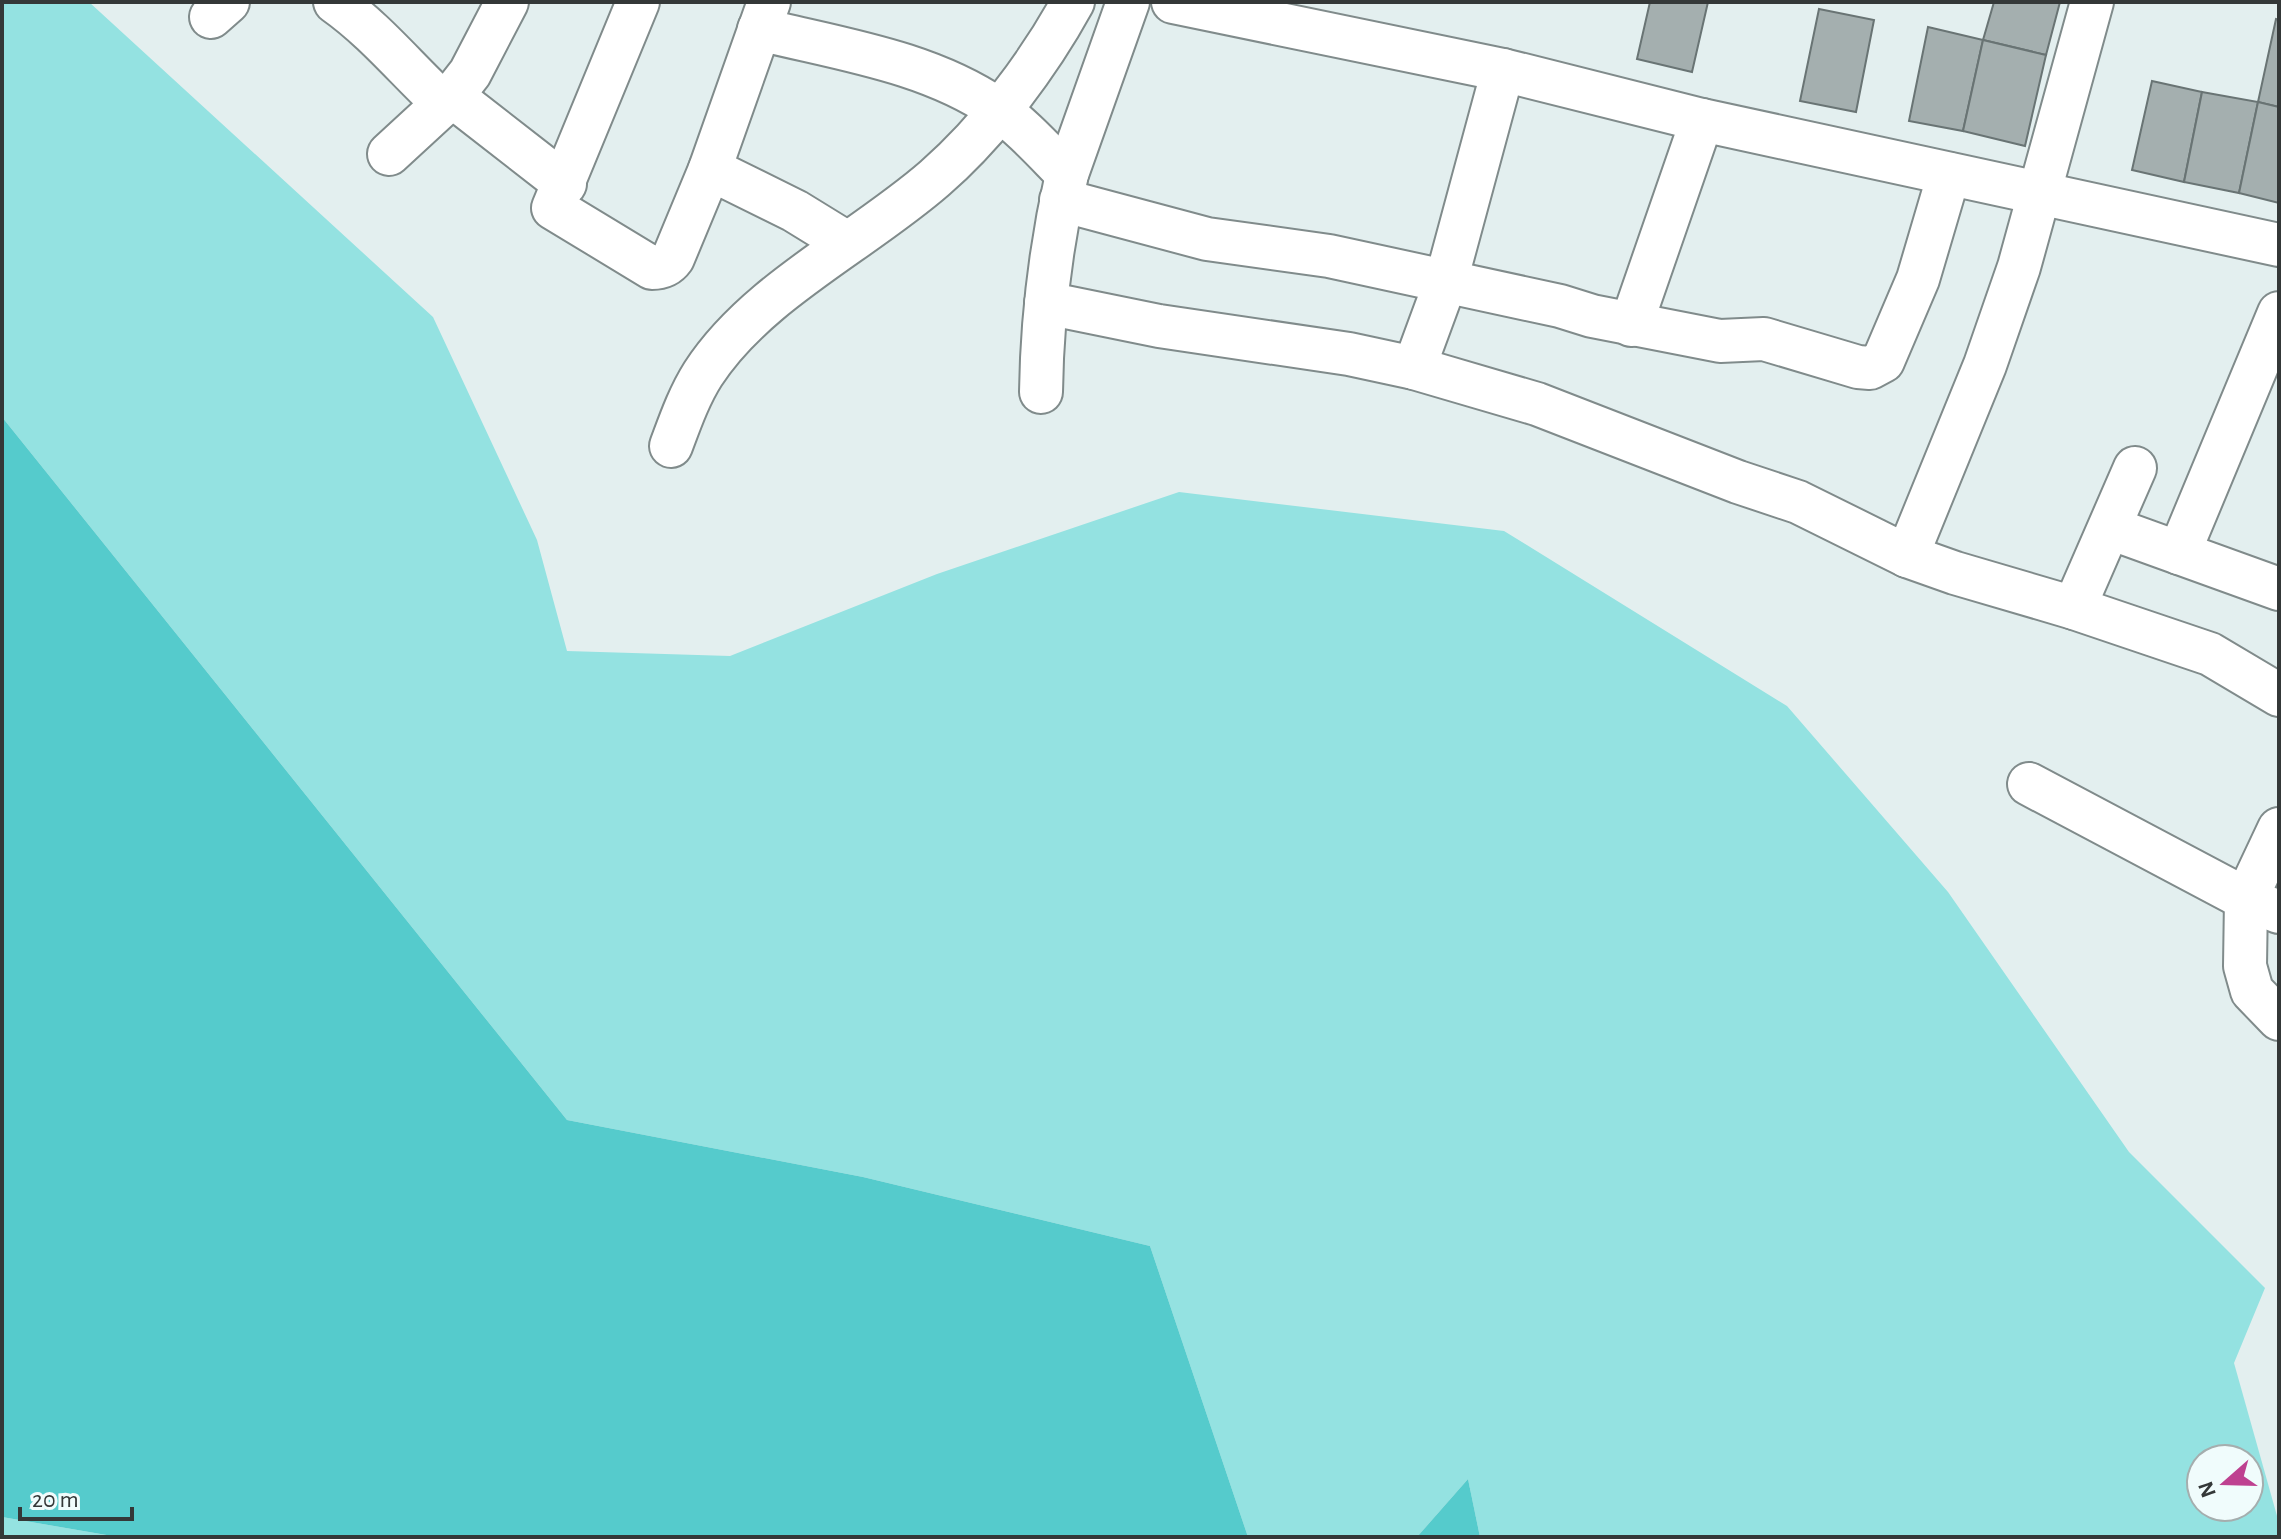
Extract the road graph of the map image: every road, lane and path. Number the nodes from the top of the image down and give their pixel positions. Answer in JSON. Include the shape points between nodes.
{"nodes":[{"id":1,"x":335,"y":2,"type":"edge"},
{"id":2,"x":507,"y":2,"type":"edge"},
{"id":3,"x":638,"y":2,"type":"edge"},
{"id":4,"x":1073,"y":2,"type":"edge"},
{"id":5,"x":1128,"y":2,"type":"edge"},
{"id":6,"x":1173,"y":2,"type":"edge"},
{"id":7,"x":2092,"y":2,"type":"edge"},
{"id":8,"x":764,"y":16,"type":"edge"},
{"id":9,"x":1503,"y":70,"type":"junction"},
{"id":10,"x":448,"y":100,"type":"junction"},
{"id":11,"x":999,"y":110,"type":"junction"},
{"id":12,"x":1702,"y":120,"type":"junction"},
{"id":13,"x":389,"y":154,"type":"dead end"},
{"id":14,"x":710,"y":169,"type":"junction"},
{"id":15,"x":1949,"y":174,"type":"junction"},
{"id":16,"x":565,"y":184,"type":"junction"},
{"id":17,"x":1064,"y":187,"type":"junction"},
{"id":18,"x":2038,"y":193,"type":"junction"},
{"id":19,"x":847,"y":243,"type":"junction"},
{"id":20,"x":2279,"y":245,"type":"edge"},
{"id":21,"x":1446,"y":281,"type":"junction"},
{"id":22,"x":1046,"y":303,"type":"junction"},
{"id":23,"x":2279,"y":313,"type":"edge"},
{"id":24,"x":1631,"y":325,"type":"junction"},
{"id":25,"x":1414,"y":368,"type":"junction"},
{"id":26,"x":1041,"y":392,"type":"dead end"},
{"id":27,"x":671,"y":446,"type":"dead end"},
{"id":28,"x":2135,"y":468,"type":"dead end"},
{"id":29,"x":2110,"y":528,"type":"junction"},
{"id":30,"x":2179,"y":553,"type":"junction"},
{"id":31,"x":1907,"y":556,"type":"junction"},
{"id":32,"x":2279,"y":589,"type":"edge"},
{"id":33,"x":2074,"y":608,"type":"junction"},
{"id":34,"x":2279,"y":695,"type":"edge"},
{"id":35,"x":2029,"y":784,"type":"dead end"},
{"id":36,"x":2279,"y":829,"type":"edge"},
{"id":37,"x":2263,"y":906,"type":"edge"},
{"id":38,"x":2279,"y":1019,"type":"edge"}],
"edges":[{"from":1,"to":10,"type":"street"},
{"from":2,"to":10,"type":"street","via":[[483,53]]},
{"from":3,"to":16,"type":"street"},
{"from":4,"to":11,"type":"street"},
{"from":5,"to":17,"type":"street"},
{"from":6,"to":9,"type":"street"},
{"from":7,"to":18,"type":"street"},
{"from":8,"to":11,"type":"street","via":[[912,68],[973,93]]},
{"from":8,"to":14,"type":"street"},
{"from":9,"to":12,"type":"street"},
{"from":9,"to":21,"type":"street"},
{"from":10,"to":13,"type":"street"},
{"from":10,"to":16,"type":"street"},
{"from":11,"to":17,"type":"street"},
{"from":11,"to":19,"type":"street","via":[[935,178]]},
{"from":12,"to":15,"type":"street"},
{"from":12,"to":24,"type":"street"},
{"from":14,"to":16,"type":"street","via":[[673,258],[658,268],[554,211]]},
{"from":14,"to":19,"type":"street"},
{"from":15,"to":18,"type":"street"},
{"from":15,"to":24,"type":"street","via":[[1918,279],[1878,366],[1858,367],[1764,339],[1720,341]]},
{"from":17,"to":21,"type":"street","via":[[1207,239],[1329,256]]},
{"from":17,"to":22,"type":"street"},
{"from":18,"to":20,"type":"street"},
{"from":18,"to":31,"type":"street","via":[[2002,319]]},
{"from":19,"to":27,"type":"street","via":[[735,334],[704,374]]},
{"from":21,"to":24,"type":"street"},
{"from":21,"to":25,"type":"street"},
{"from":22,"to":25,"type":"street"},
{"from":22,"to":26,"type":"street"},
{"from":23,"to":30,"type":"street"},
{"from":25,"to":31,"type":"street","via":[[1537,404],[1798,502]]},
{"from":28,"to":29,"type":"street"},
{"from":29,"to":30,"type":"street"},
{"from":29,"to":33,"type":"street"},
{"from":30,"to":32,"type":"street"},
{"from":31,"to":33,"type":"street"},
{"from":33,"to":34,"type":"street","via":[[2210,654]]},
{"from":35,"to":37,"type":"street"},
{"from":36,"to":37,"type":"street"},
{"from":37,"to":38,"type":"street","via":[[2245,966],[2252,991]]}]}
